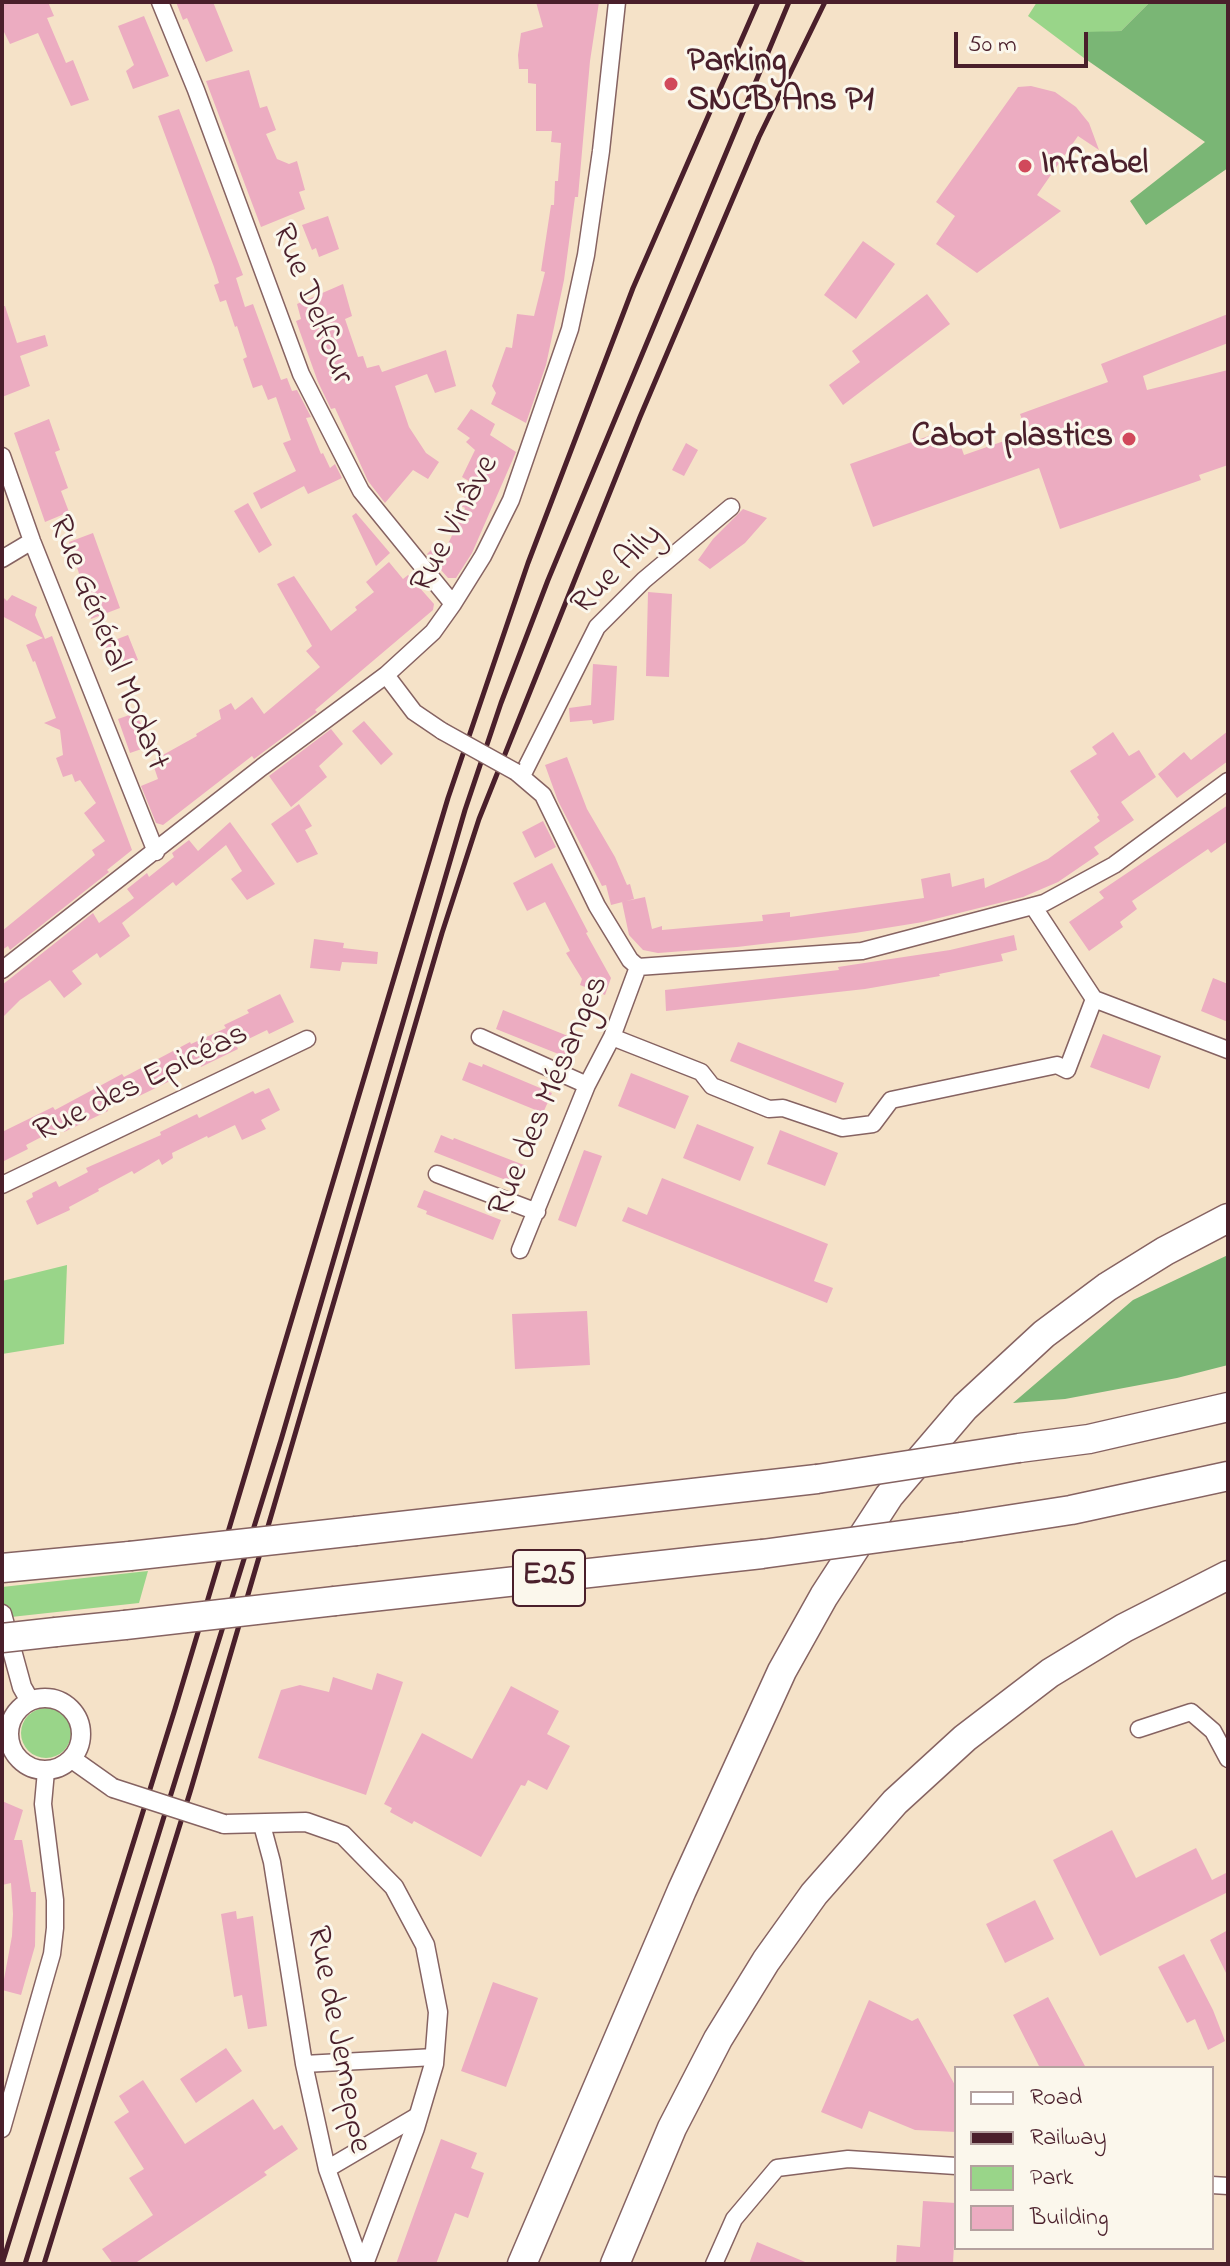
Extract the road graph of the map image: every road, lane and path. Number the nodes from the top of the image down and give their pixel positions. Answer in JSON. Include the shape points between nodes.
{"nodes":[{"id":1,"x":160,"y":2,"type":"edge"},
{"id":2,"x":617,"y":2,"type":"edge"},
{"id":3,"x":2,"y":456,"type":"edge"},
{"id":4,"x":731,"y":507,"type":"dead end"},
{"id":5,"x":32,"y":541,"type":"junction"},
{"id":6,"x":2,"y":559,"type":"edge"},
{"id":7,"x":453,"y":604,"type":"junction"},
{"id":8,"x":386,"y":675,"type":"junction"},
{"id":9,"x":519,"y":774,"type":"junction"},
{"id":10,"x":1227,"y":783,"type":"edge"},
{"id":11,"x":156,"y":852,"type":"junction"},
{"id":12,"x":1033,"y":906,"type":"junction"},
{"id":13,"x":638,"y":967,"type":"junction"},
{"id":14,"x":2,"y":970,"type":"edge"},
{"id":15,"x":1094,"y":999,"type":"junction"},
{"id":16,"x":480,"y":1037,"type":"dead end"},
{"id":17,"x":612,"y":1037,"type":"junction"},
{"id":18,"x":307,"y":1039,"type":"dead end"},
{"id":19,"x":1228,"y":1050,"type":"edge"},
{"id":20,"x":587,"y":1085,"type":"junction"},
{"id":21,"x":437,"y":1174,"type":"dead end"},
{"id":22,"x":2,"y":1185,"type":"edge"},
{"id":23,"x":537,"y":1212,"type":"junction"},
{"id":24,"x":1228,"y":1218,"type":"edge"},
{"id":25,"x":520,"y":1250,"type":"dead end"},
{"id":26,"x":1228,"y":1407,"type":"edge"},
{"id":27,"x":1228,"y":1476,"type":"edge"},
{"id":28,"x":2,"y":1568,"type":"edge"},
{"id":29,"x":1228,"y":1575,"type":"edge"},
{"id":30,"x":2,"y":1614,"type":"edge"},
{"id":31,"x":2,"y":1638,"type":"edge"},
{"id":32,"x":30,"y":1701,"type":"junction"},
{"id":33,"x":1139,"y":1729,"type":"dead end"},
{"id":34,"x":8,"y":1757,"type":"edge"},
{"id":35,"x":72,"y":1759,"type":"junction"},
{"id":36,"x":1228,"y":1759,"type":"edge"},
{"id":37,"x":46,"y":1771,"type":"junction"},
{"id":38,"x":262,"y":1825,"type":"junction"},
{"id":39,"x":435,"y":2057,"type":"junction"},
{"id":40,"x":304,"y":2064,"type":"junction"},
{"id":41,"x":419,"y":2115,"type":"junction"},
{"id":42,"x":2,"y":2129,"type":"edge"},
{"id":43,"x":954,"y":2166,"type":"edge"},
{"id":44,"x":327,"y":2169,"type":"junction"},
{"id":45,"x":363,"y":2264,"type":"edge"},
{"id":46,"x":522,"y":2264,"type":"edge"},
{"id":47,"x":615,"y":2264,"type":"edge"},
{"id":48,"x":714,"y":2264,"type":"edge"}],
"edges":[{"from":1,"to":7,"type":"street","name":"Rue Delfour","via":[[301,374],[361,491]]},
{"from":2,"to":7,"type":"street","name":"Rue Vinâve","via":[[588,240],[570,329],[511,500]]},
{"from":3,"to":5,"type":"street","name":"Rue Général Modart"},
{"from":4,"to":9,"type":"street","name":"Rue Aily","via":[[597,627]]},
{"from":5,"to":6,"type":"street"},
{"from":5,"to":11,"type":"street","name":"Rue Général Modart"},
{"from":7,"to":8,"type":"street","name":"Rue Vinâve","via":[[433,632]]},
{"from":8,"to":9,"type":"street","bridge":true,"via":[[414,712]]},
{"from":8,"to":11,"type":"street","name":"Rue Vinâve"},
{"from":9,"to":13,"type":"street","via":[[543,795],[597,906]]},
{"from":10,"to":12,"type":"street","via":[[1114,865]]},
{"from":11,"to":14,"type":"street","name":"Rue Vinâve"},
{"from":12,"to":13,"type":"street","via":[[862,951]]},
{"from":12,"to":15,"type":"street"},
{"from":13,"to":17,"type":"street","name":"Rue des Mésanges"},
{"from":15,"to":17,"type":"street","via":[[1067,1070],[1057,1065],[891,1100],[873,1124],[842,1128],[783,1108],[769,1109],[712,1086],[701,1072]]},
{"from":15,"to":19,"type":"street"},
{"from":16,"to":20,"type":"street"},
{"from":17,"to":20,"type":"street","name":"Rue des Mésanges"},
{"from":18,"to":22,"type":"street","name":"Rue des Epicéas"},
{"from":20,"to":23,"type":"street","name":"Rue des Mésanges"},
{"from":21,"to":23,"type":"street"},
{"from":23,"to":25,"type":"street","name":"Rue des Mésanges"},
{"from":24,"to":46,"type":"highway","via":[[1107,1287],[1044,1334],[965,1407],[889,1496],[782,1671]]},
{"from":26,"to":28,"type":"highway","number":"E25","bridge":true,"via":[[1089,1439],[817,1479]]},
{"from":27,"to":31,"type":"highway","number":"E25","bridge":true,"via":[[1071,1510],[762,1554]]},
{"from":29,"to":47,"type":"highway","via":[[1050,1673],[965,1738],[895,1802],[814,1894],[726,2026],[672,2128]]},
{"from":30,"to":32,"type":"street"},
{"from":32,"to":34,"type":"street","via":[[11,1722]]},
{"from":32,"to":35,"type":"street","via":[[49,1697],[68,1705],[80,1721],[82,1741]]},
{"from":33,"to":36,"type":"street","via":[[1191,1712],[1213,1731]]},
{"from":34,"to":37,"type":"street"},
{"from":35,"to":37,"type":"street"},
{"from":35,"to":38,"type":"street","name":"Rue de Jemeppe","bridge":true,"via":[[113,1788],[224,1824]]},
{"from":37,"to":42,"type":"street","via":[[43,1804],[55,1900],[52,1954]]},
{"from":38,"to":39,"type":"street","name":"Rue de Jemeppe","via":[[306,1822],[343,1835],[394,1887],[425,1945],[438,2012]]},
{"from":38,"to":40,"type":"street","name":"Rue de Jemeppe"},
{"from":39,"to":40,"type":"street"},
{"from":39,"to":41,"type":"street","name":"Rue de Jemeppe"},
{"from":40,"to":44,"type":"street","name":"Rue de Jemeppe"},
{"from":41,"to":44,"type":"street"},
{"from":41,"to":45,"type":"street","name":"Rue de Jemeppe"},
{"from":43,"to":48,"type":"street","via":[[848,2159],[777,2168],[734,2219]]},
{"from":44,"to":45,"type":"street","name":"Rue de Jemeppe"}]}
